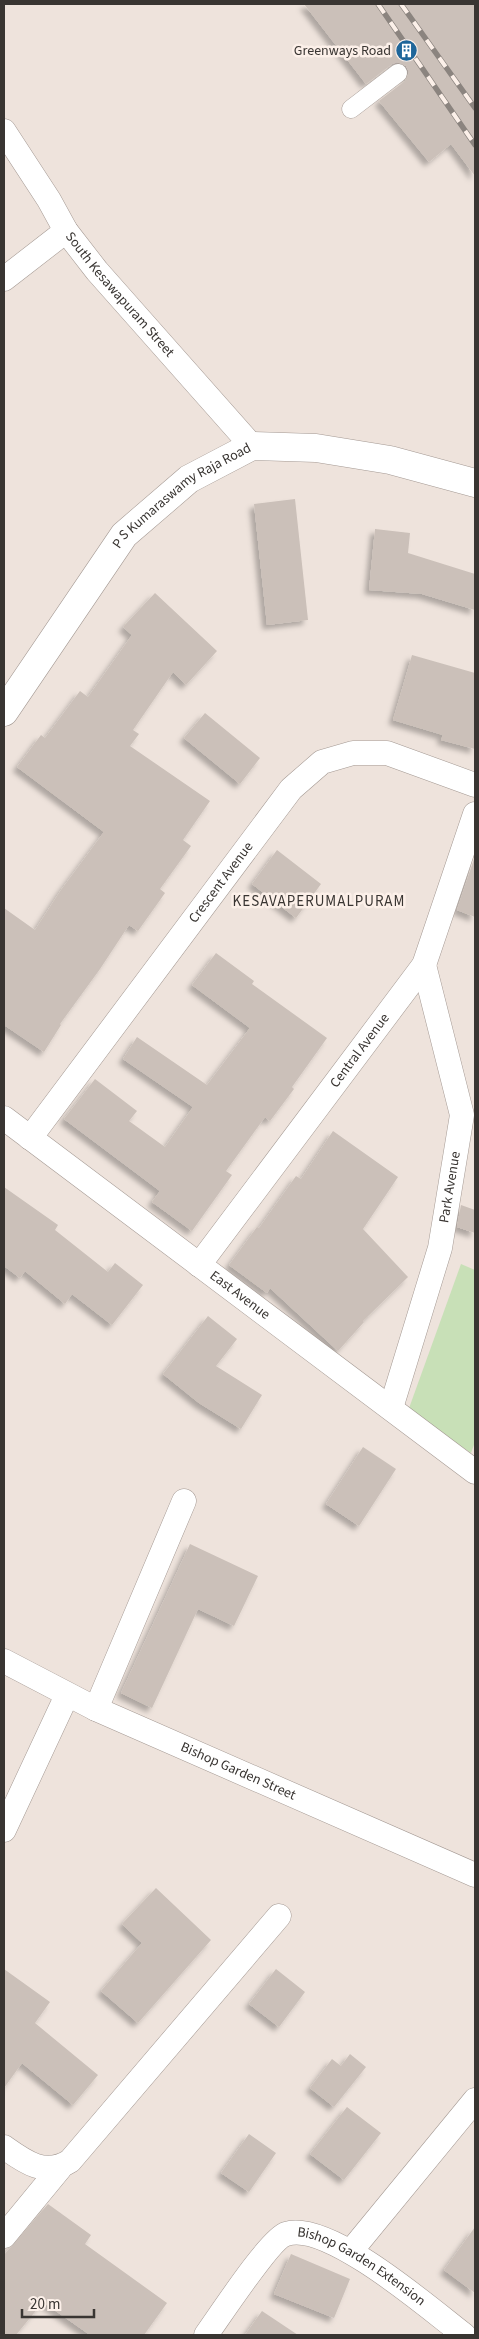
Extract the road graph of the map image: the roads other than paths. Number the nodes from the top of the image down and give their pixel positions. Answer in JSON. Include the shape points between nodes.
{"nodes":[{"id":1,"x":398,"y":73,"type":"dead end"},
{"id":2,"x":351,"y":109,"type":"dead end"},
{"id":3,"x":4,"y":131,"type":"edge"},
{"id":4,"x":66,"y":231,"type":"junction"},
{"id":5,"x":4,"y":279,"type":"edge"},
{"id":6,"x":252,"y":446,"type":"junction"},
{"id":7,"x":475,"y":483,"type":"edge"},
{"id":8,"x":4,"y":712,"type":"edge"},
{"id":9,"x":475,"y":785,"type":"edge"},
{"id":10,"x":475,"y":814,"type":"edge"},
{"id":11,"x":424,"y":965,"type":"junction"},
{"id":12,"x":4,"y":1118,"type":"edge"},
{"id":13,"x":30,"y":1138,"type":"junction"},
{"id":14,"x":199,"y":1265,"type":"junction"},
{"id":15,"x":391,"y":1408,"type":"junction"},
{"id":16,"x":475,"y":1472,"type":"edge"},
{"id":17,"x":184,"y":1501,"type":"dead end"},
{"id":18,"x":4,"y":1661,"type":"edge"},
{"id":19,"x":67,"y":1695,"type":"junction"},
{"id":20,"x":96,"y":1709,"type":"junction"},
{"id":21,"x":4,"y":1830,"type":"edge"},
{"id":22,"x":475,"y":1875,"type":"edge"},
{"id":23,"x":279,"y":1916,"type":"dead end"},
{"id":24,"x":475,"y":2100,"type":"edge"},
{"id":25,"x":4,"y":2147,"type":"edge"},
{"id":26,"x":60,"y":2168,"type":"junction"},
{"id":27,"x":4,"y":2236,"type":"edge"},
{"id":28,"x":351,"y":2251,"type":"junction"},
{"id":29,"x":206,"y":2335,"type":"edge"},
{"id":30,"x":464,"y":2335,"type":"edge"}],
"edges":[{"from":1,"to":2,"type":"street"},
{"from":3,"to":4,"type":"street","name":"South Kesawapuram Street"},
{"from":4,"to":5,"type":"street"},
{"from":4,"to":6,"type":"street","name":"South Kesawapuram Street","via":[[97,271]]},
{"from":6,"to":7,"type":"street","name":"P S Kumaraswamy Raja Road","via":[[316,448],[390,460]]},
{"from":6,"to":8,"type":"street","name":"P S Kumaraswamy Raja Road","via":[[189,479],[124,535]]},
{"from":9,"to":13,"type":"street","name":"Crescent Avenue","via":[[387,753],[353,753],[322,762],[291,789]]},
{"from":10,"to":11,"type":"street","name":"Central Avenue"},
{"from":11,"to":14,"type":"street","name":"Central Avenue"},
{"from":11,"to":15,"type":"street","name":"Park Avenue","via":[[462,1115],[440,1248]]},
{"from":12,"to":13,"type":"street","name":"East Avenue"},
{"from":13,"to":14,"type":"street","name":"East Avenue"},
{"from":14,"to":15,"type":"street","name":"East Avenue"},
{"from":15,"to":16,"type":"street","name":"East Avenue"},
{"from":17,"to":20,"type":"street"},
{"from":18,"to":19,"type":"street","name":"Bishop Garden Street"},
{"from":19,"to":20,"type":"street","name":"Bishop Garden Street"},
{"from":19,"to":21,"type":"street"},
{"from":20,"to":22,"type":"street","name":"Bishop Garden Street"},
{"from":23,"to":26,"type":"street"},
{"from":24,"to":28,"type":"street"},
{"from":25,"to":26,"type":"street","via":[[36,2167]]},
{"from":26,"to":27,"type":"street"},
{"from":28,"to":29,"type":"street","name":"Bishop Garden Extension","via":[[310,2233],[285,2234],[268,2250]]},
{"from":28,"to":30,"type":"street","name":"Bishop Garden Extension"}]}
